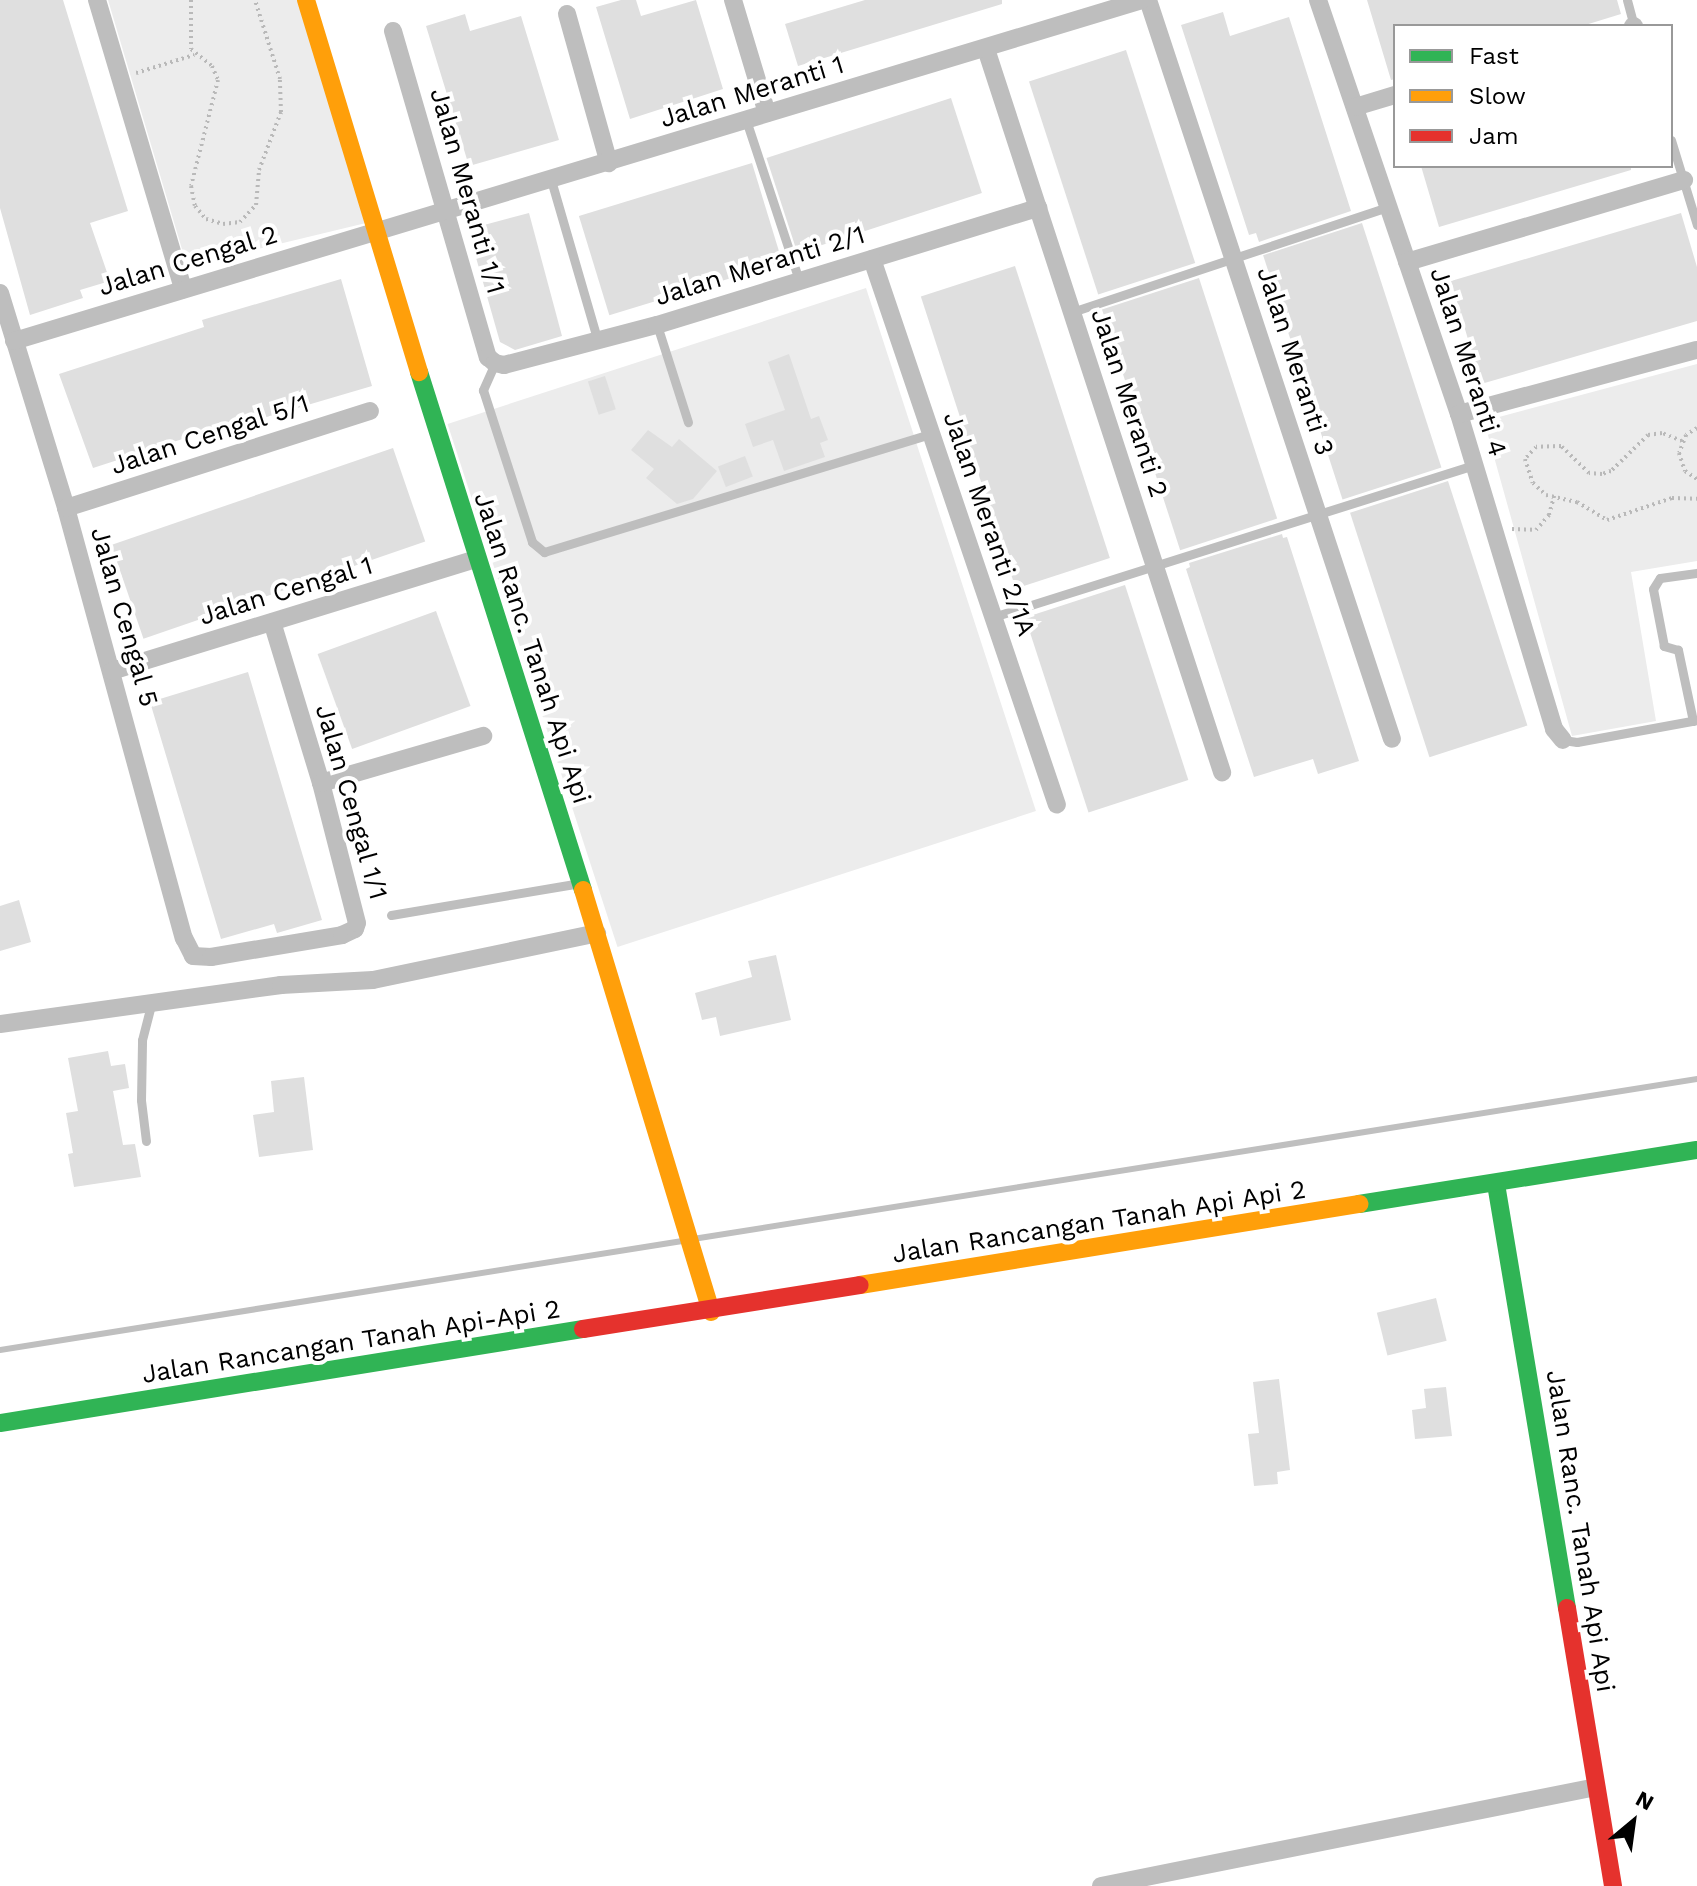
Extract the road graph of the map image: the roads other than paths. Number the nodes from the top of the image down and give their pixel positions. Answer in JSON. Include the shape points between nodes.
{"nodes":[{"id":1,"x":97,"y":0,"type":"edge"},
{"id":2,"x":306,"y":0,"type":"edge"},
{"id":3,"x":733,"y":0,"type":"edge"},
{"id":4,"x":1145,"y":0,"type":"edge"},
{"id":5,"x":1318,"y":0,"type":"edge"},
{"id":6,"x":1627,"y":0,"type":"edge"},
{"id":7,"x":567,"y":14,"type":"dead end"},
{"id":8,"x":1633,"y":24,"type":"edge"},
{"id":9,"x":393,"y":31,"type":"dead end"},
{"id":10,"x":986,"y":49,"type":"junction"},
{"id":11,"x":1393,"y":96,"type":"edge"},
{"id":12,"x":1355,"y":107,"type":"junction"},
{"id":13,"x":767,"y":113,"type":"junction"},
{"id":14,"x":746,"y":120,"type":"junction"},
{"id":15,"x":1673,"y":146,"type":"edge"},
{"id":16,"x":609,"y":163,"type":"junction"},
{"id":17,"x":551,"y":180,"type":"junction"},
{"id":18,"x":1684,"y":180,"type":"junction"},
{"id":19,"x":1390,"y":206,"type":"junction"},
{"id":20,"x":1038,"y":208,"type":"junction"},
{"id":21,"x":444,"y":211,"type":"junction"},
{"id":22,"x":1697,"y":225,"type":"edge"},
{"id":23,"x":376,"y":230,"type":"junction"},
{"id":24,"x":872,"y":259,"type":"junction"},
{"id":25,"x":1233,"y":259,"type":"junction"},
{"id":26,"x":1407,"y":262,"type":"junction"},
{"id":27,"x":799,"y":280,"type":"junction"},
{"id":28,"x":183,"y":289,"type":"junction"},
{"id":29,"x":0,"y":293,"type":"edge"},
{"id":30,"x":1072,"y":312,"type":"junction"},
{"id":31,"x":657,"y":325,"type":"junction"},
{"id":32,"x":597,"y":338,"type":"junction"},
{"id":33,"x":14,"y":341,"type":"junction"},
{"id":34,"x":1697,"y":350,"type":"edge"},
{"id":35,"x":495,"y":363,"type":"junction"},
{"id":36,"x":370,"y":411,"type":"dead end"},
{"id":37,"x":1459,"y":414,"type":"junction"},
{"id":38,"x":688,"y":422,"type":"dead end"},
{"id":39,"x":931,"y":434,"type":"junction"},
{"id":40,"x":1475,"y":465,"type":"junction"},
{"id":41,"x":66,"y":508,"type":"junction"},
{"id":42,"x":1318,"y":514,"type":"junction"},
{"id":43,"x":475,"y":559,"type":"junction"},
{"id":44,"x":1154,"y":566,"type":"junction"},
{"id":45,"x":1697,"y":573,"type":"edge"},
{"id":46,"x":993,"y":617,"type":"junction"},
{"id":47,"x":272,"y":622,"type":"junction"},
{"id":48,"x":112,"y":671,"type":"junction"},
{"id":49,"x":1695,"y":721,"type":"edge"},
{"id":50,"x":483,"y":736,"type":"dead end"},
{"id":51,"x":1392,"y":739,"type":"dead end"},
{"id":52,"x":1563,"y":740,"type":"joint"},
{"id":53,"x":1222,"y":772,"type":"dead end"},
{"id":54,"x":321,"y":783,"type":"junction"},
{"id":55,"x":1057,"y":805,"type":"dead end"},
{"id":56,"x":580,"y":883,"type":"junction"},
{"id":57,"x":391,"y":915,"type":"dead end"},
{"id":58,"x":597,"y":933,"type":"junction"},
{"id":59,"x":193,"y":956,"type":"joint"},
{"id":60,"x":152,"y":1001,"type":"junction"},
{"id":61,"x":0,"y":1024,"type":"edge"},
{"id":62,"x":146,"y":1141,"type":"dead end"},
{"id":63,"x":1697,"y":1150,"type":"edge"},
{"id":64,"x":1496,"y":1184,"type":"junction"},
{"id":65,"x":711,"y":1312,"type":"junction"},
{"id":66,"x":0,"y":1423,"type":"edge"},
{"id":67,"x":1596,"y":1787,"type":"junction"},
{"id":68,"x":1101,"y":1886,"type":"edge"},
{"id":69,"x":1613,"y":1886,"type":"edge"}],
"edges":[{"from":1,"to":28,"type":"street"},
{"from":2,"to":23,"type":"street","name":"Jalan Ranc. Tanah Api Api"},
{"from":3,"to":13,"type":"street"},
{"from":4,"to":10,"type":"street","name":"Jalan Meranti 1"},
{"from":4,"to":25,"type":"street","name":"Jalan Meranti 3"},
{"from":5,"to":12,"type":"street","name":"Jalan Meranti 4"},
{"from":6,"to":8,"type":"lane"},
{"from":7,"to":16,"type":"street"},
{"from":9,"to":21,"type":"street","name":"Jalan Meranti 1/1"},
{"from":10,"to":13,"type":"street","name":"Jalan Meranti 1"},
{"from":10,"to":20,"type":"street","name":"Jalan Meranti 2"},
{"from":11,"to":12,"type":"street"},
{"from":12,"to":19,"type":"street","name":"Jalan Meranti 4"},
{"from":13,"to":14,"type":"street","name":"Jalan Meranti 1"},
{"from":14,"to":16,"type":"street","name":"Jalan Meranti 1"},
{"from":14,"to":27,"type":"lane"},
{"from":15,"to":18,"type":"lane"},
{"from":16,"to":17,"type":"street","name":"Jalan Meranti 1"},
{"from":17,"to":21,"type":"street","name":"Jalan Meranti 1"},
{"from":17,"to":32,"type":"lane"},
{"from":18,"to":22,"type":"lane"},
{"from":18,"to":26,"type":"street"},
{"from":19,"to":25,"type":"lane"},
{"from":19,"to":26,"type":"street","name":"Jalan Meranti 4"},
{"from":20,"to":24,"type":"street","name":"Jalan Meranti 2/1"},
{"from":20,"to":30,"type":"street","name":"Jalan Meranti 2"},
{"from":21,"to":23,"type":"street","name":"Jalan Meranti 1"},
{"from":21,"to":35,"type":"street","name":"Jalan Meranti 1/1","via":[[488,357]]},
{"from":23,"to":28,"type":"street","name":"Jalan Cengal 2"},
{"from":23,"to":43,"type":"street","name":"Jalan Ranc. Tanah Api Api"},
{"from":24,"to":27,"type":"street","name":"Jalan Meranti 2/1"},
{"from":24,"to":39,"type":"street","name":"Jalan Meranti 2/1A"},
{"from":25,"to":30,"type":"lane"},
{"from":25,"to":42,"type":"street","name":"Jalan Meranti 3"},
{"from":26,"to":37,"type":"street","name":"Jalan Meranti 4"},
{"from":27,"to":31,"type":"street","name":"Jalan Meranti 2/1"},
{"from":28,"to":33,"type":"street","name":"Jalan Cengal 2"},
{"from":29,"to":33,"type":"street","name":"Jalan Cengal 5"},
{"from":30,"to":44,"type":"street","name":"Jalan Meranti 2"},
{"from":31,"to":32,"type":"street","name":"Jalan Meranti 2/1"},
{"from":31,"to":38,"type":"lane"},
{"from":32,"to":35,"type":"street","name":"Jalan Meranti 2/1","via":[[504,365]]},
{"from":33,"to":41,"type":"street","name":"Jalan Cengal 5"},
{"from":34,"to":37,"type":"street"},
{"from":35,"to":39,"type":"lane","via":[[483,390],[532,542],[544,552]]},
{"from":36,"to":41,"type":"street","name":"Jalan Cengal 5/1"},
{"from":37,"to":40,"type":"street","name":"Jalan Meranti 4"},
{"from":39,"to":46,"type":"street","name":"Jalan Meranti 2/1A"},
{"from":40,"to":42,"type":"lane"},
{"from":40,"to":52,"type":"street","name":"Jalan Meranti 4","via":[[1554,729]]},
{"from":41,"to":48,"type":"street","name":"Jalan Cengal 5"},
{"from":42,"to":44,"type":"lane"},
{"from":42,"to":51,"type":"street","name":"Jalan Meranti 3"},
{"from":43,"to":47,"type":"street","name":"Jalan Cengal 1"},
{"from":43,"to":56,"type":"street","name":"Jalan Ranc. Tanah Api Api"},
{"from":44,"to":46,"type":"lane"},
{"from":44,"to":53,"type":"street","name":"Jalan Meranti 2"},
{"from":45,"to":49,"type":"lane","via":[[1660,578],[1653,589],[1664,646],[1678,650]]},
{"from":46,"to":55,"type":"street","name":"Jalan Meranti 2/1A"},
{"from":47,"to":48,"type":"street","name":"Jalan Cengal 1"},
{"from":47,"to":54,"type":"street","name":"Jalan Cengal 1/1"},
{"from":48,"to":59,"type":"street","name":"Jalan Cengal 5"},
{"from":49,"to":52,"type":"lane"},
{"from":50,"to":54,"type":"street"},
{"from":54,"to":59,"type":"street","name":"Jalan Cengal 1/1","via":[[357,917],[355,929],[328,938]]},
{"from":56,"to":57,"type":"lane"},
{"from":56,"to":58,"type":"street","name":"Jalan Ranc. Tanah Api Api"},
{"from":58,"to":60,"type":"street","via":[[373,980]]},
{"from":58,"to":65,"type":"street","name":"Jalan Ranc. Tanah Api Api"},
{"from":60,"to":61,"type":"street"},
{"from":60,"to":62,"type":"lane","via":[[142,1040]]},
{"from":63,"to":64,"type":"street"},
{"from":64,"to":65,"type":"street","name":"Jalan Rancangan Tanah Api Api 2"},
{"from":64,"to":67,"type":"street","name":"Jalan Ranc. Tanah Api Api"},
{"from":65,"to":66,"type":"street","name":"Jalan Rancangan Tanah Api-Api 2"},
{"from":67,"to":68,"type":"street"},
{"from":67,"to":69,"type":"street","name":"Jalan Ranc. Tanah Api Api"}]}
